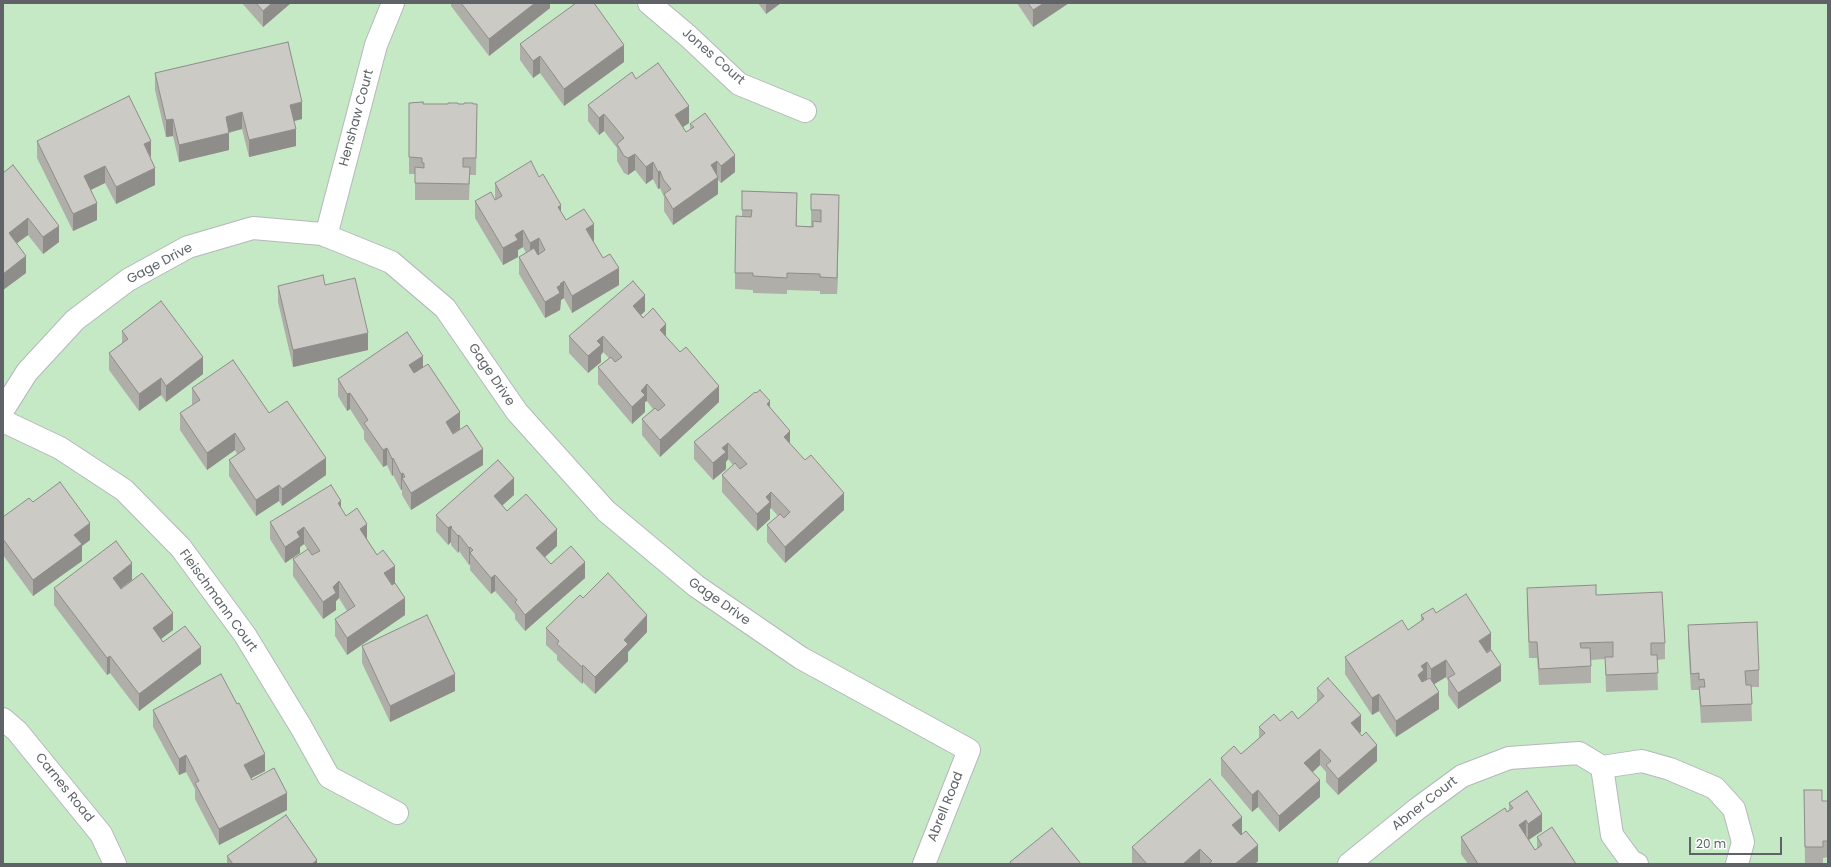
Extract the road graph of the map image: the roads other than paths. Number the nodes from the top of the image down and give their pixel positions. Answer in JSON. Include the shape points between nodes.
{"nodes":[{"id":1,"x":393,"y":3,"type":"edge"},
{"id":2,"x":649,"y":3,"type":"edge"},
{"id":3,"x":805,"y":111,"type":"dead end"},
{"id":4,"x":326,"y":236,"type":"junction"},
{"id":5,"x":3,"y":410,"type":"edge"},
{"id":6,"x":3,"y":421,"type":"edge"},
{"id":7,"x":3,"y":718,"type":"edge"},
{"id":8,"x":969,"y":750,"type":"joint"},
{"id":9,"x":1602,"y":767,"type":"junction"},
{"id":10,"x":397,"y":813,"type":"dead end"},
{"id":11,"x":115,"y":864,"type":"edge"},
{"id":12,"x":924,"y":864,"type":"edge"},
{"id":13,"x":1350,"y":864,"type":"edge"},
{"id":14,"x":1637,"y":864,"type":"edge"},
{"id":15,"x":1737,"y":864,"type":"edge"}],
"edges":[{"from":1,"to":4,"type":"street","name":"Henshaw Court","via":[[376,45]]},
{"from":2,"to":3,"type":"street","name":"Jones Court","via":[[739,84]]},
{"from":4,"to":5,"type":"street","name":"Gage Drive","via":[[253,228],[188,247],[128,280],[75,320],[27,372]]},
{"from":4,"to":8,"type":"street","name":"Gage Drive","via":[[391,262],[445,308],[517,412],[538,436],[606,511],[696,586],[801,658]]},
{"from":6,"to":10,"type":"street","name":"Fleischmann Court","via":[[60,448],[124,490],[181,548],[245,635],[329,777]]},
{"from":7,"to":11,"type":"street","name":"Carnes Road","via":[[17,730],[101,834]]},
{"from":8,"to":12,"type":"street","name":"Abrell Road"},
{"from":9,"to":13,"type":"street","name":"Abner Court","via":[[1579,753],[1509,758],[1475,770],[1462,776],[1417,809]]},
{"from":9,"to":14,"type":"street","via":[[1612,835],[1631,861]]},
{"from":9,"to":15,"type":"street","via":[[1642,761],[1670,769],[1715,788],[1734,809],[1742,842]]}]}
